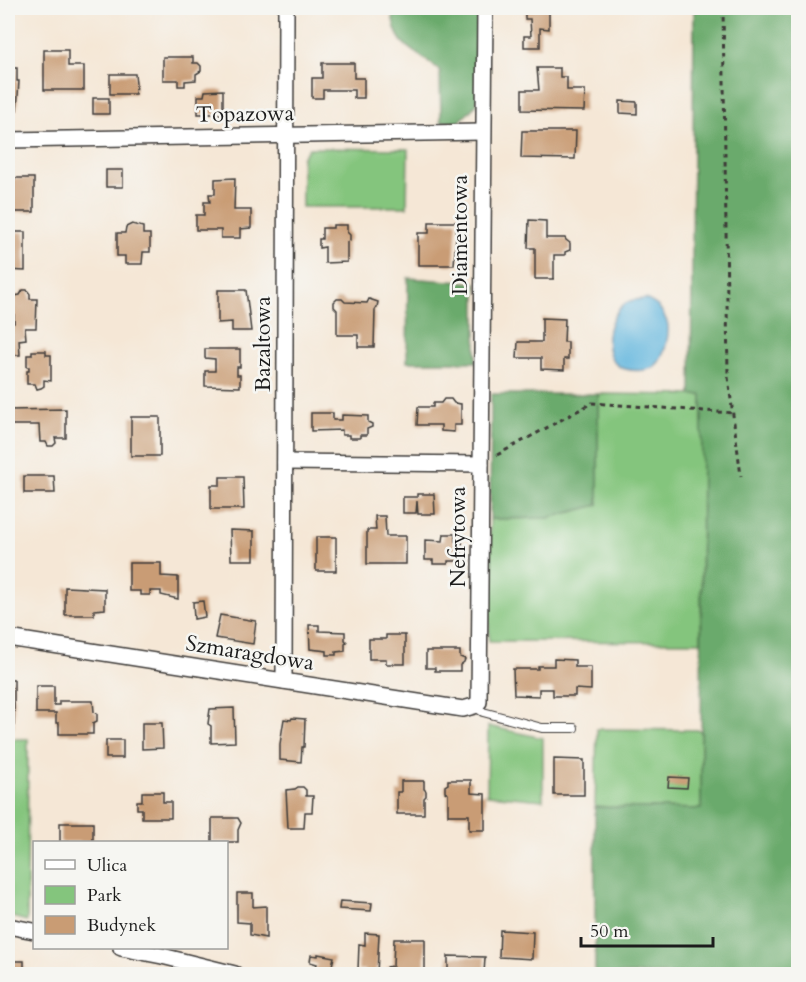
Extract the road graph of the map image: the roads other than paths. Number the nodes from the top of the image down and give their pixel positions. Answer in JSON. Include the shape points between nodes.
{"nodes":[{"id":1,"x":286,"y":8,"type":"edge"},
{"id":2,"x":485,"y":8,"type":"edge"},
{"id":3,"x":483,"y":132,"type":"junction"},
{"id":4,"x":285,"y":135,"type":"junction"},
{"id":5,"x":8,"y":140,"type":"edge"},
{"id":6,"x":285,"y":462,"type":"junction"},
{"id":7,"x":481,"y":464,"type":"junction"},
{"id":8,"x":8,"y":639,"type":"edge"},
{"id":9,"x":284,"y":681,"type":"junction"},
{"id":10,"x":477,"y":702,"type":"junction"},
{"id":11,"x":574,"y":728,"type":"dead end"},
{"id":12,"x":8,"y":926,"type":"edge"},
{"id":13,"x":33,"y":931,"type":"edge"},
{"id":14,"x":126,"y":949,"type":"edge"},
{"id":15,"x":235,"y":975,"type":"edge"}],
"edges":[{"from":1,"to":4,"type":"street","name":"Bazaltowa"},
{"from":2,"to":3,"type":"street","name":"Diamentowa"},
{"from":3,"to":4,"type":"street","name":"Topazowa"},
{"from":3,"to":7,"type":"street","name":"Diamentowa"},
{"from":4,"to":5,"type":"street","name":"Topazowa"},
{"from":4,"to":6,"type":"street","name":"Bazaltowa"},
{"from":6,"to":7,"type":"street","name":"Nefrytowa"},
{"from":6,"to":9,"type":"street","name":"Bazaltowa"},
{"from":7,"to":10,"type":"street","name":"Nefrytowa"},
{"from":8,"to":9,"type":"street","name":"Szmaragdowa"},
{"from":9,"to":10,"type":"street","name":"Szmaragdowa","via":[[463,709]]},
{"from":10,"to":11,"type":"lane","via":[[483,712],[542,728]]},
{"from":12,"to":13,"type":"street"},
{"from":14,"to":15,"type":"street"}]}
